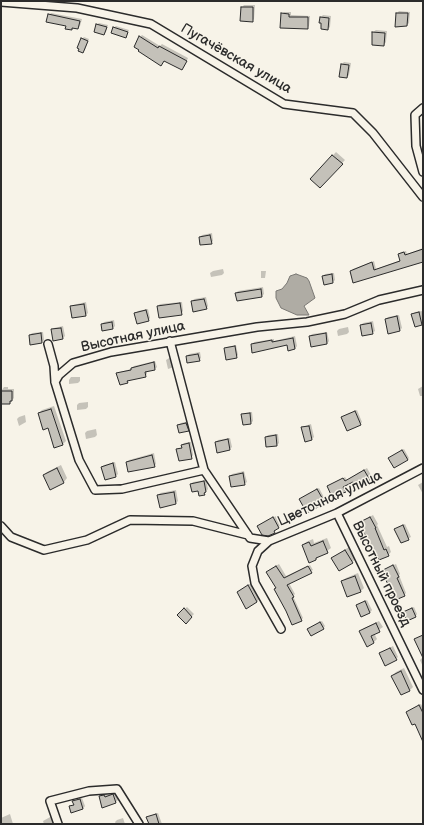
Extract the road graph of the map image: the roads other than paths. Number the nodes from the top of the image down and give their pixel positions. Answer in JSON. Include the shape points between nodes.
{"nodes":[{"id":1,"x":1,"y":2,"type":"edge"},
{"id":2,"x":423,"y":108,"type":"edge"},
{"id":3,"x":423,"y":172,"type":"edge"},
{"id":4,"x":423,"y":197,"type":"edge"},
{"id":5,"x":423,"y":290,"type":"edge"},
{"id":6,"x":170,"y":341,"type":"junction"},
{"id":7,"x":48,"y":344,"type":"dead end"},
{"id":8,"x":55,"y":382,"type":"junction"},
{"id":9,"x":423,"y":468,"type":"edge"},
{"id":10,"x":204,"y":470,"type":"junction"},
{"id":11,"x":337,"y":513,"type":"junction"},
{"id":12,"x":1,"y":526,"type":"edge"},
{"id":13,"x":248,"y":535,"type":"junction"},
{"id":14,"x":269,"y":541,"type":"junction"},
{"id":15,"x":281,"y":629,"type":"dead end"},
{"id":16,"x":423,"y":690,"type":"edge"},
{"id":17,"x":58,"y":824,"type":"edge"},
{"id":18,"x":139,"y":824,"type":"edge"}],
"edges":[{"from":1,"to":4,"type":"street","name":"Пугачёвская улица","via":[[77,8],[152,24],[284,104],[353,113],[373,133]]},
{"from":2,"to":3,"type":"street","via":[[415,115],[416,146]]},
{"from":5,"to":6,"type":"street","name":"Высотная улица","via":[[379,300],[345,314],[307,322],[256,327]]},
{"from":6,"to":8,"type":"street","name":"Высотная улица","via":[[111,352],[73,363]]},
{"from":6,"to":10,"type":"street"},
{"from":7,"to":8,"type":"street"},
{"from":8,"to":10,"type":"street","via":[[79,460],[95,490],[122,489]]},
{"from":9,"to":11,"type":"street","name":"Цветочная улица"},
{"from":10,"to":13,"type":"street"},
{"from":11,"to":14,"type":"street","name":"Цветочная улица"},
{"from":11,"to":16,"type":"street","name":"Высотный проезд"},
{"from":12,"to":13,"type":"street","name":"Цветочная улица","via":[[12,537],[44,550],[87,540],[130,520],[192,521]]},
{"from":13,"to":14,"type":"street","name":"Цветочная улица","via":[[250,538]]},
{"from":14,"to":15,"type":"street","via":[[258,551],[252,566],[255,583]]},
{"from":17,"to":18,"type":"street","via":[[50,802],[88,792],[117,789]]}]}
